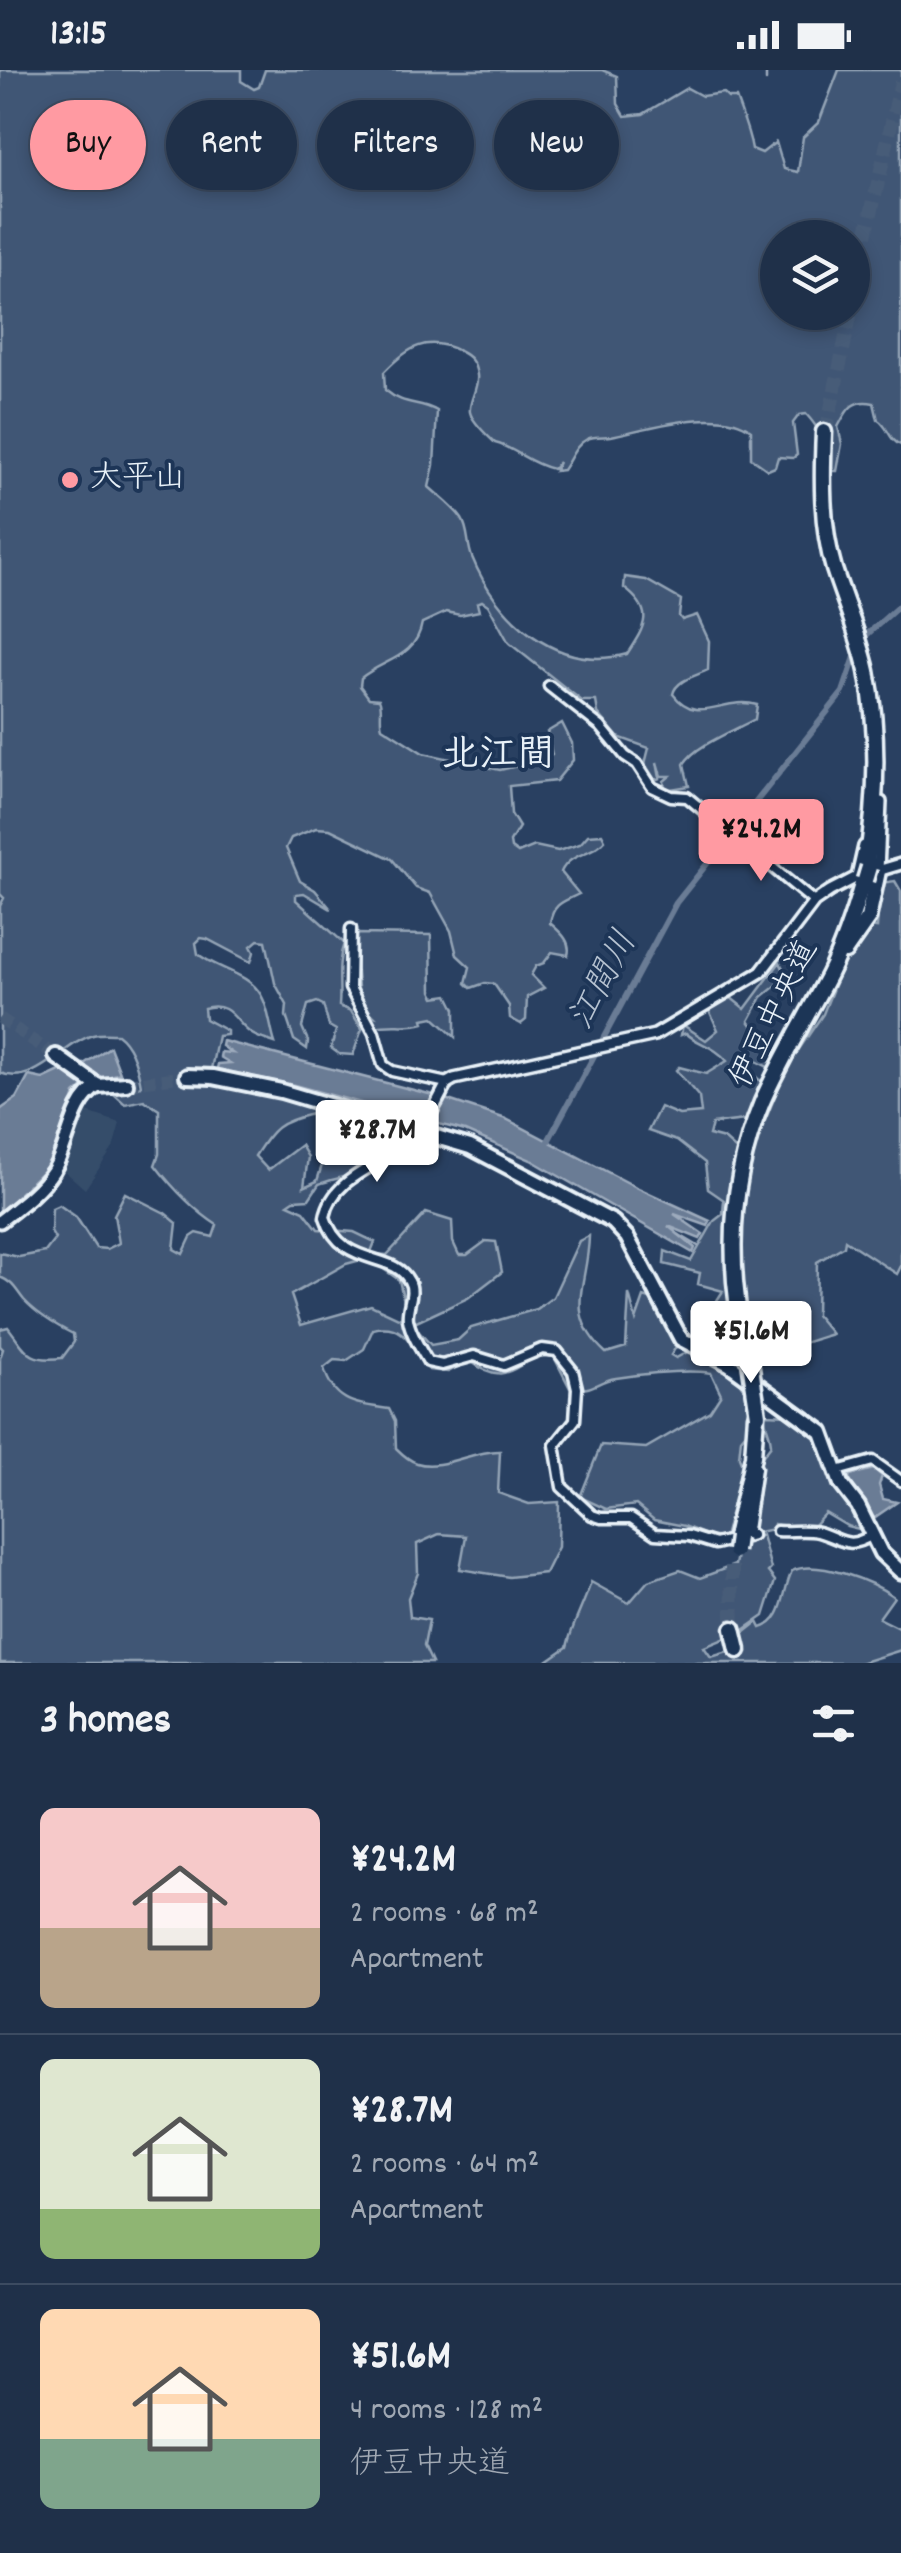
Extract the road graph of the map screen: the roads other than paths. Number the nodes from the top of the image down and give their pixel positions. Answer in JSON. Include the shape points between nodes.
{"nodes":[{"id":1,"x":825,"y":432,"type":"tunnel mouth"},
{"id":2,"x":549,"y":686,"type":"dead end"},
{"id":3,"x":901,"y":864,"type":"edge"},
{"id":4,"x":866,"y":874,"type":"junction"},
{"id":5,"x":814,"y":902,"type":"junction"},
{"id":6,"x":350,"y":929,"type":"dead end"},
{"id":7,"x":56,"y":1056,"type":"tunnel mouth"},
{"id":8,"x":187,"y":1076,"type":"tunnel mouth"},
{"id":9,"x":96,"y":1084,"type":"junction"},
{"id":10,"x":126,"y":1084,"type":"tunnel mouth"},
{"id":11,"x":446,"y":1085,"type":"junction"},
{"id":12,"x":422,"y":1131,"type":"junction"},
{"id":13,"x":0,"y":1221,"type":"edge"},
{"id":14,"x":735,"y":1264,"type":"junction"},
{"id":15,"x":747,"y":1376,"type":"junction"},
{"id":16,"x":776,"y":1400,"type":"junction"},
{"id":17,"x":757,"y":1415,"type":"junction"},
{"id":18,"x":756,"y":1466,"type":"junction"},
{"id":19,"x":837,"y":1472,"type":"junction"},
{"id":20,"x":901,"y":1481,"type":"edge"},
{"id":21,"x":743,"y":1484,"type":"joint"},
{"id":22,"x":742,"y":1512,"type":"junction"},
{"id":23,"x":777,"y":1531,"type":"dead end"},
{"id":24,"x":872,"y":1535,"type":"junction"},
{"id":25,"x":737,"y":1546,"type":"junction"},
{"id":26,"x":901,"y":1572,"type":"edge"},
{"id":27,"x":733,"y":1628,"type":"tunnel mouth"},
{"id":28,"x":739,"y":1649,"type":"dead end"}],
"edges":[{"from":1,"to":4,"type":"highway","name":"伊豆中央道","via":[[828,536],[866,661],[874,715],[874,820]]},
{"from":2,"to":5,"type":"street","via":[[598,724],[652,787],[687,797]]},
{"from":3,"to":4,"type":"main road"},
{"from":4,"to":5,"type":"main road"},
{"from":4,"to":14,"type":"highway","name":"伊豆中央道","via":[[824,987],[750,1140],[736,1201]]},
{"from":5,"to":11,"type":"main road","via":[[756,976],[656,1035],[470,1074]]},
{"from":6,"to":11,"type":"street","via":[[350,988],[383,1064]]},
{"from":7,"to":9,"type":"highway"},
{"from":8,"to":12,"type":"highway","via":[[281,1091]]},
{"from":9,"to":10,"type":"highway"},
{"from":9,"to":13,"type":"main road","via":[[51,1174]]},
{"from":11,"to":12,"type":"main road"},
{"from":12,"to":15,"type":"highway","via":[[475,1150],[616,1224],[682,1339]]},
{"from":12,"to":25,"type":"street","via":[[344,1186],[325,1217],[344,1248],[407,1277],[409,1322],[426,1360],[438,1366],[474,1356],[504,1365],[546,1348],[556,1352],[576,1380],[575,1420],[555,1441],[566,1493],[597,1518],[631,1518],[655,1534]]},
{"from":14,"to":15,"type":"highway"},
{"from":14,"to":17,"type":"highway","name":"伊豆中央道","bridge":true},
{"from":15,"to":16,"type":"highway"},
{"from":15,"to":17,"type":"street"},
{"from":15,"to":17,"type":"street"},
{"from":16,"to":17,"type":"street","via":[[764,1400]]},
{"from":16,"to":19,"type":"highway","via":[[822,1432]]},
{"from":17,"to":18,"type":"street"},
{"from":17,"to":21,"type":"street"},
{"from":17,"to":22,"type":"highway","name":"伊豆中央道"},
{"from":17,"to":25,"type":"highway","name":"伊豆中央道"},
{"from":18,"to":22,"type":"highway"},
{"from":18,"to":25,"type":"street"},
{"from":19,"to":20,"type":"street","via":[[874,1462]]},
{"from":19,"to":24,"type":"highway"},
{"from":21,"to":25,"type":"highway"},
{"from":22,"to":25,"type":"highway","name":"伊豆中央道"},
{"from":23,"to":24,"type":"street","via":[[815,1531],[845,1542]]},
{"from":24,"to":26,"type":"highway"},
{"from":27,"to":28,"type":"highway"}]}
